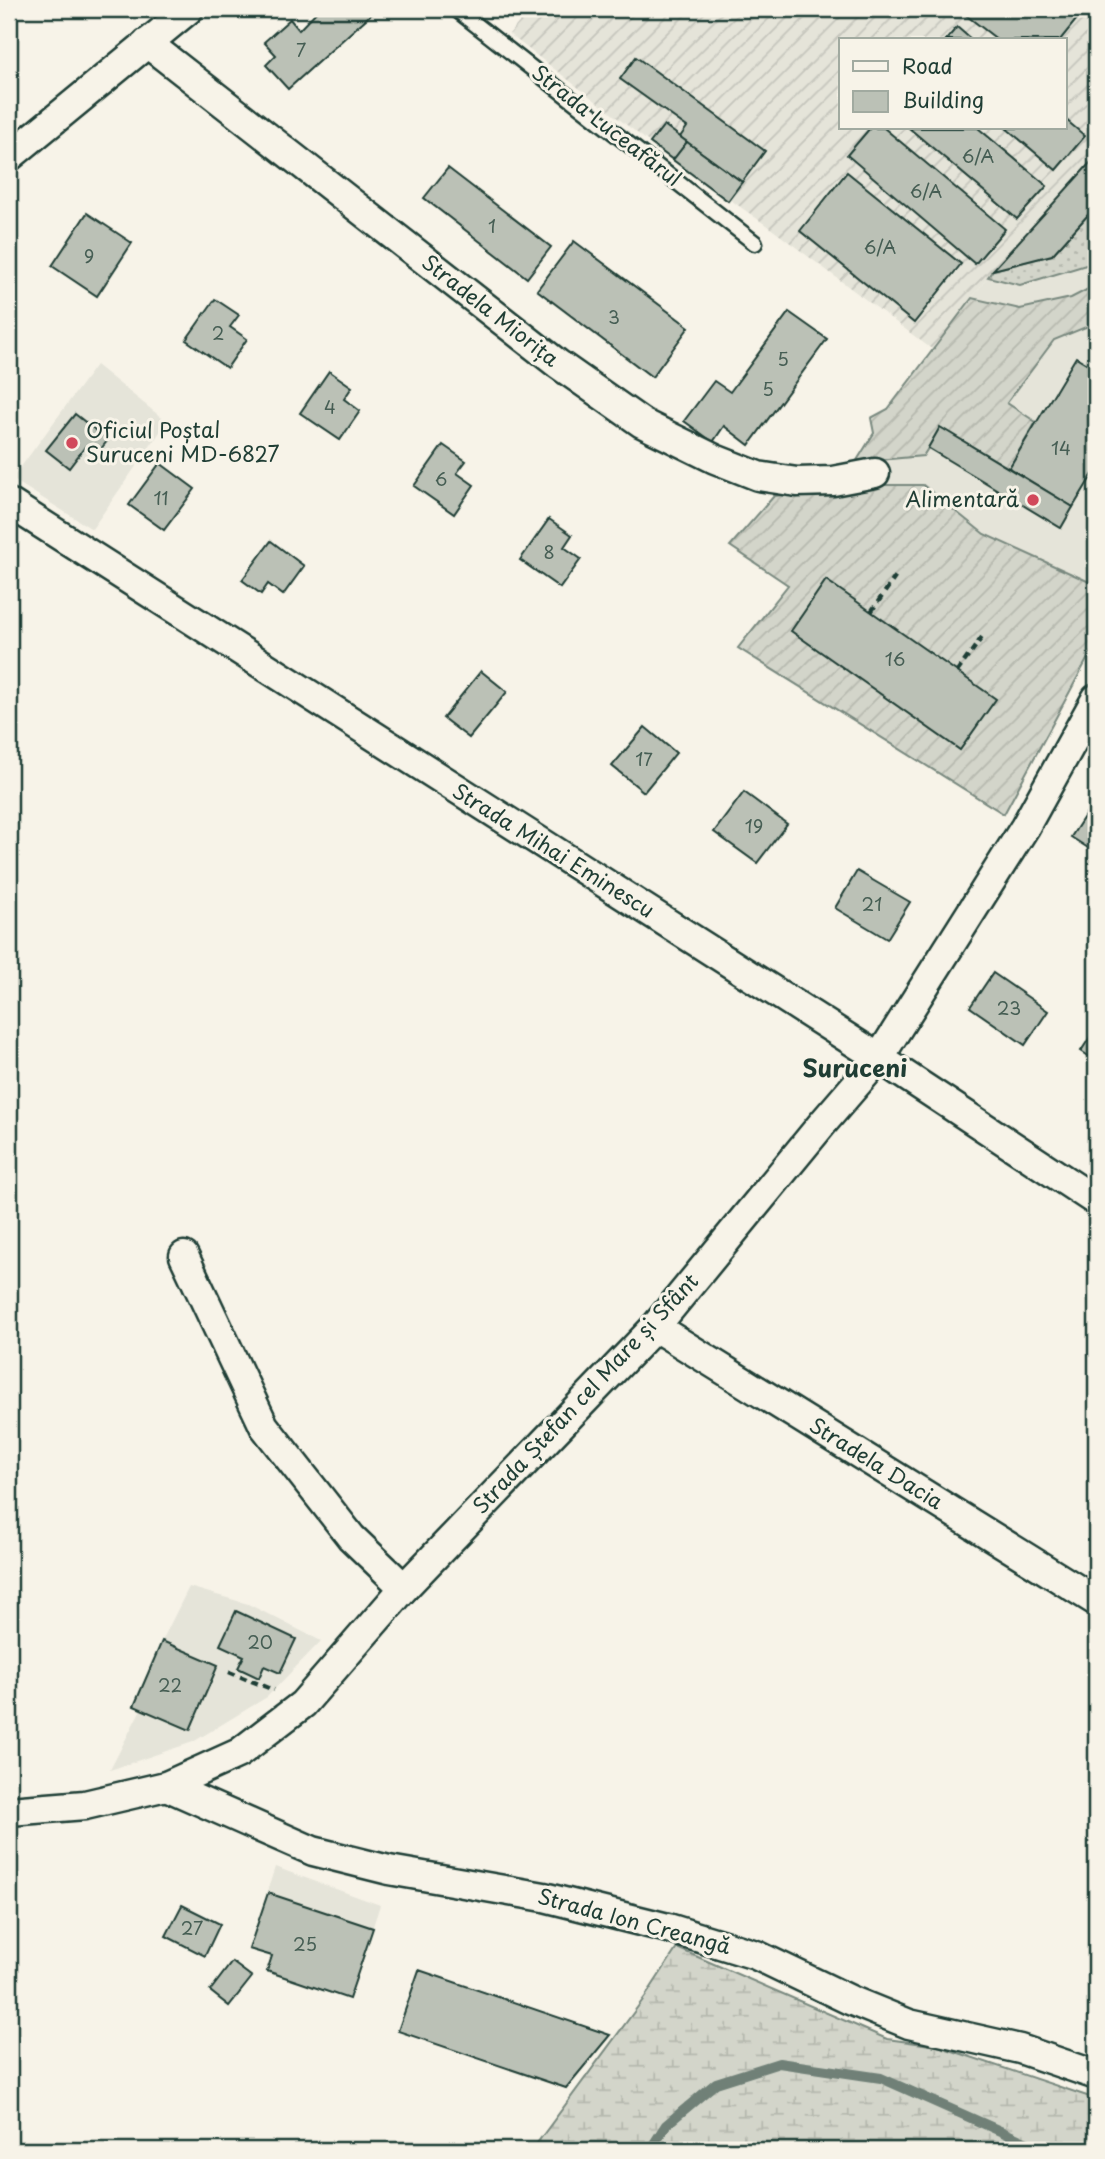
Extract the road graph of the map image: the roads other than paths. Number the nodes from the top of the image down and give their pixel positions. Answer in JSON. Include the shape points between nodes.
{"nodes":[{"id":1,"x":189,"y":9,"type":"edge"},
{"id":2,"x":456,"y":9,"type":"edge"},
{"id":3,"x":147,"y":43,"type":"junction"},
{"id":4,"x":13,"y":147,"type":"edge"},
{"id":5,"x":755,"y":243,"type":"dead end"},
{"id":6,"x":875,"y":473,"type":"dead end"},
{"id":7,"x":9,"y":503,"type":"edge"},
{"id":8,"x":1096,"y":699,"type":"edge"},
{"id":9,"x":879,"y":1058,"type":"junction"},
{"id":10,"x":1096,"y":1201,"type":"edge"},
{"id":11,"x":184,"y":1256,"type":"dead end"},
{"id":12,"x":655,"y":1327,"type":"junction"},
{"id":13,"x":404,"y":1588,"type":"junction"},
{"id":14,"x":1096,"y":1601,"type":"edge"},
{"id":15,"x":166,"y":1786,"type":"junction"},
{"id":16,"x":9,"y":1811,"type":"edge"},
{"id":17,"x":1096,"y":2075,"type":"edge"}],
"edges":[{"from":1,"to":3,"type":"street"},
{"from":2,"to":5,"type":"lane","name":"Strada Luceafărul"},
{"from":3,"to":4,"type":"street"},
{"from":3,"to":6,"type":"street","name":"Stradela Miorița","via":[[558,364],[642,423],[758,476],[797,482]]},
{"from":7,"to":9,"type":"street","name":"Strada Mihai Eminescu"},
{"from":8,"to":9,"type":"street","name":"Strada Ștefan cel Mare și Sfânt","via":[[1025,827]]},
{"from":9,"to":10,"type":"street","name":"Strada Mihai Eminescu"},
{"from":9,"to":12,"type":"street","name":"Strada Ștefan cel Mare și Sfânt"},
{"from":11,"to":13,"type":"street","via":[[264,1426],[351,1537]]},
{"from":12,"to":13,"type":"street","name":"Strada Ștefan cel Mare și Sfânt"},
{"from":12,"to":14,"type":"street","name":"Stradela Dacia"},
{"from":13,"to":15,"type":"street","name":"Strada Ștefan cel Mare și Sfânt","via":[[303,1704],[239,1753]]},
{"from":15,"to":16,"type":"street","name":"Strada Ștefan cel Mare și Sfânt","via":[[85,1805]]},
{"from":15,"to":17,"type":"street","name":"Strada Ion Creangă","via":[[313,1851],[389,1870],[544,1896],[668,1928],[756,1955],[909,2024],[1020,2049]]}]}
